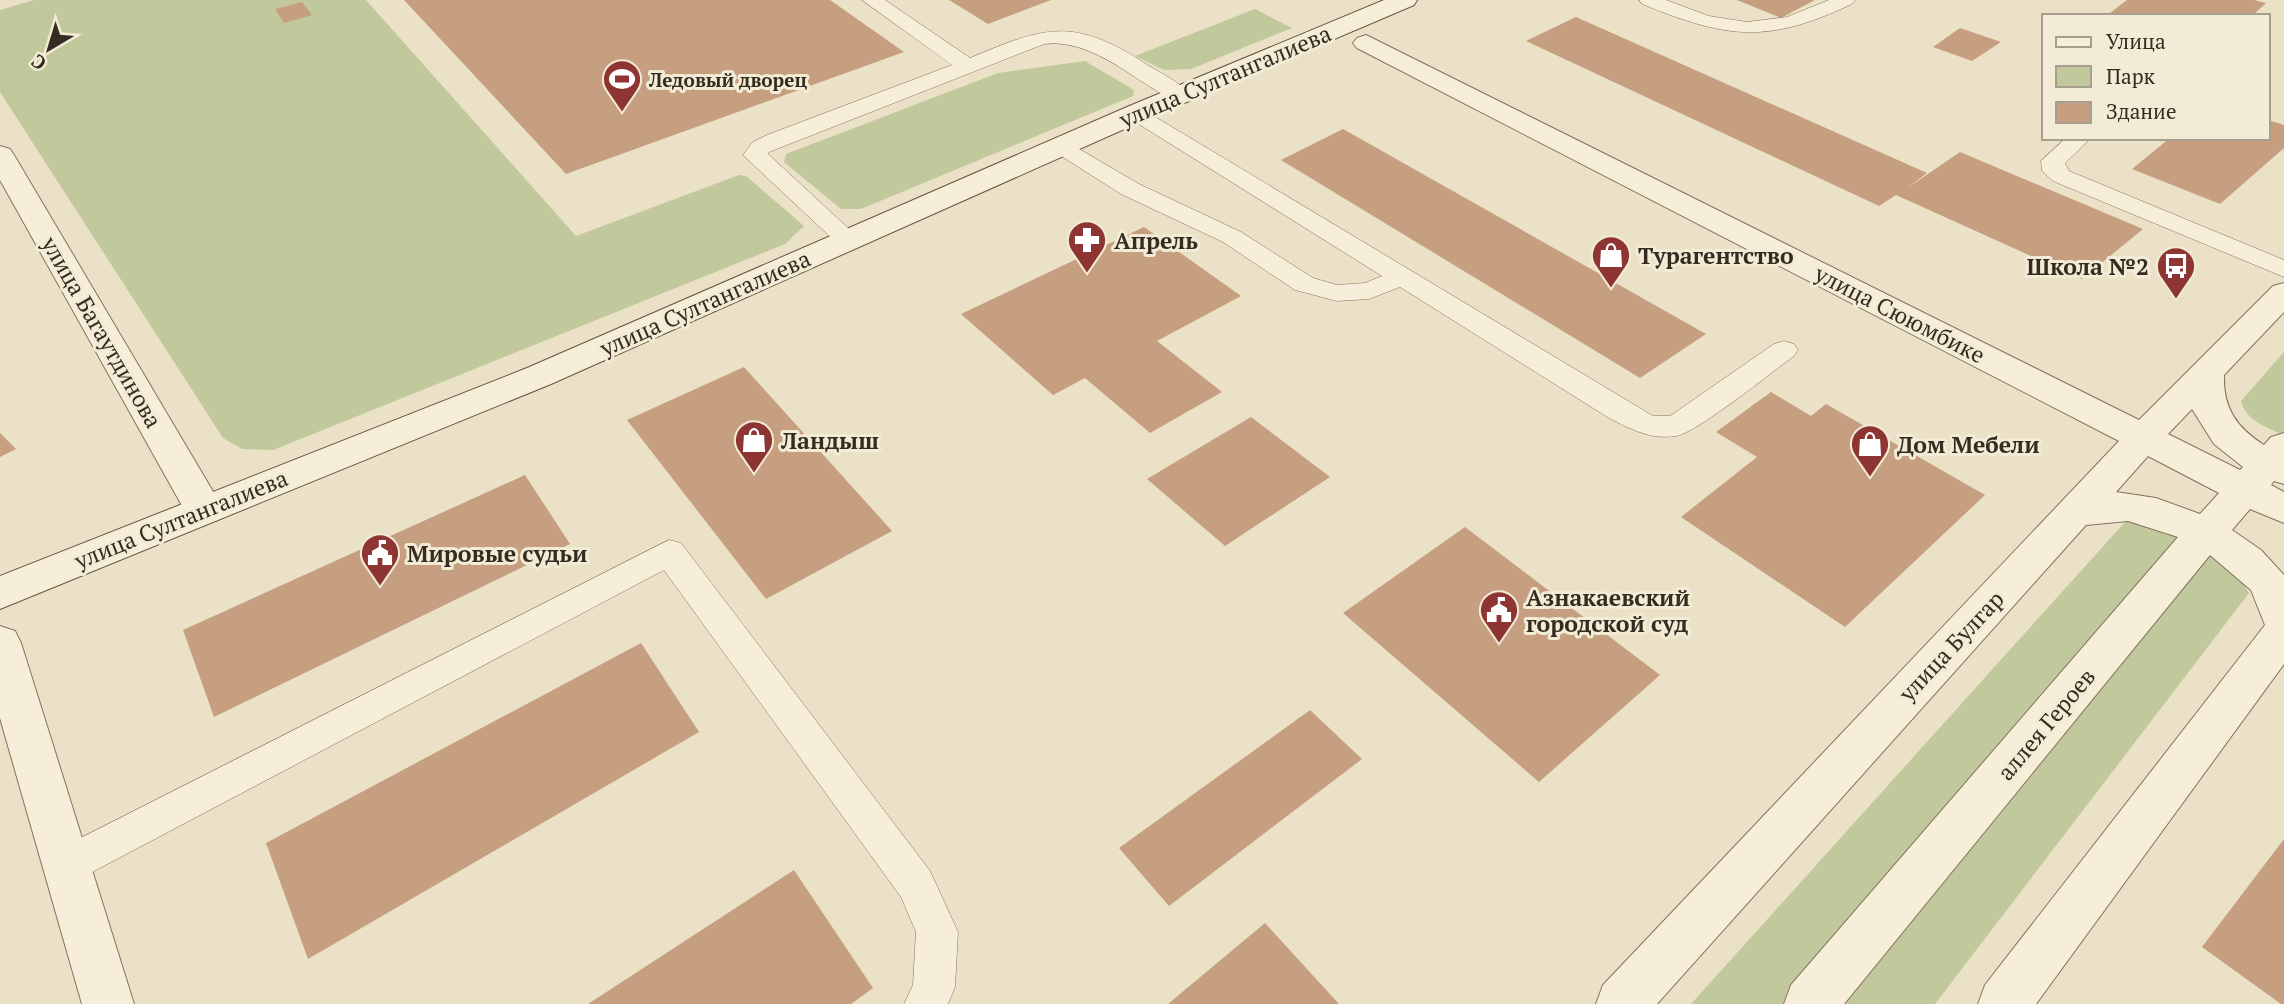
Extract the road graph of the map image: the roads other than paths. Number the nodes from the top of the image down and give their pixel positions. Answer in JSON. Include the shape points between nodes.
{"nodes":[{"id":1,"x":872,"y":0,"type":"edge"},
{"id":2,"x":1405,"y":0,"type":"edge"},
{"id":3,"x":1649,"y":0,"type":"edge"},
{"id":4,"x":1845,"y":0,"type":"edge"},
{"id":5,"x":1366,"y":43,"type":"dead end"},
{"id":6,"x":968,"y":66,"type":"junction"},
{"id":7,"x":1180,"y":95,"type":"junction"},
{"id":8,"x":1137,"y":113,"type":"junction"},
{"id":9,"x":2078,"y":140,"type":"edge"},
{"id":10,"x":1059,"y":147,"type":"junction"},
{"id":11,"x":0,"y":155,"type":"edge"},
{"id":12,"x":848,"y":240,"type":"junction"},
{"id":13,"x":2284,"y":269,"type":"edge"},
{"id":14,"x":1402,"y":276,"type":"junction"},
{"id":15,"x":2284,"y":293,"type":"edge"},
{"id":16,"x":1784,"y":350,"type":"dead end"},
{"id":17,"x":2207,"y":374,"type":"junction"},
{"id":18,"x":2144,"y":437,"type":"junction"},
{"id":19,"x":2273,"y":476,"type":"edge"},
{"id":20,"x":204,"y":510,"type":"junction"},
{"id":21,"x":2076,"y":513,"type":"junction"},
{"id":22,"x":2205,"y":535,"type":"junction"},
{"id":23,"x":0,"y":593,"type":"edge"},
{"id":24,"x":2284,"y":620,"type":"edge"},
{"id":25,"x":2284,"y":632,"type":"edge"},
{"id":26,"x":0,"y":643,"type":"edge"},
{"id":27,"x":67,"y":865,"type":"junction"},
{"id":28,"x":107,"y":1004,"type":"edge"},
{"id":29,"x":926,"y":1004,"type":"edge"},
{"id":30,"x":1622,"y":1004,"type":"edge"},
{"id":31,"x":1810,"y":1004,"type":"edge"},
{"id":32,"x":2004,"y":1004,"type":"edge"}],
"edges":[{"from":1,"to":6,"type":"lane"},
{"from":2,"to":7,"type":"street","name":"улица Султангалиева"},
{"from":3,"to":4,"type":"lane","via":[[1708,23],[1764,30],[1805,20]]},
{"from":5,"to":18,"type":"street","name":"улица Сююмбике"},
{"from":6,"to":7,"type":"lane","via":[[1042,38],[1067,35],[1094,43]]},
{"from":6,"to":12,"type":"lane","via":[[775,140],[755,155]]},
{"from":7,"to":8,"type":"street","name":"улица Султангалиева"},
{"from":8,"to":10,"type":"street","name":"улица Султангалиева"},
{"from":8,"to":14,"type":"lane"},
{"from":9,"to":13,"type":"lane","via":[[2053,161],[2054,171],[2061,176]]},
{"from":10,"to":12,"type":"street","name":"улица Султангалиева"},
{"from":10,"to":14,"type":"lane","via":[[1130,189],[1232,237],[1304,284],[1337,293],[1369,291]]},
{"from":11,"to":20,"type":"street","name":"улица Багаутдинова"},
{"from":12,"to":20,"type":"street","name":"улица Султангалиева","via":[[539,376]]},
{"from":14,"to":16,"type":"lane","via":[[1649,426],[1676,426]]},
{"from":15,"to":17,"type":"street","name":"улица Булгар"},
{"from":17,"to":18,"type":"street","name":"улица Булгар"},
{"from":17,"to":19,"type":"street","via":[[2204,389],[2213,418]]},
{"from":18,"to":19,"type":"street","name":"улица Сююмбике"},
{"from":18,"to":21,"type":"street","name":"улица Булгар"},
{"from":19,"to":22,"type":"street","name":"аллея Героев"},
{"from":20,"to":23,"type":"street","name":"улица Султангалиева"},
{"from":21,"to":22,"type":"street","via":[[2114,506],[2135,508]]},
{"from":21,"to":30,"type":"street","name":"улица Булгар"},
{"from":22,"to":24,"type":"street","via":[[2252,565],[2268,582]]},
{"from":22,"to":31,"type":"street","name":"аллея Героев"},
{"from":25,"to":32,"type":"street"},
{"from":26,"to":27,"type":"street"},
{"from":27,"to":28,"type":"street"},
{"from":27,"to":29,"type":"lane","via":[[669,552],[916,884],[937,932],[934,987]]}]}
